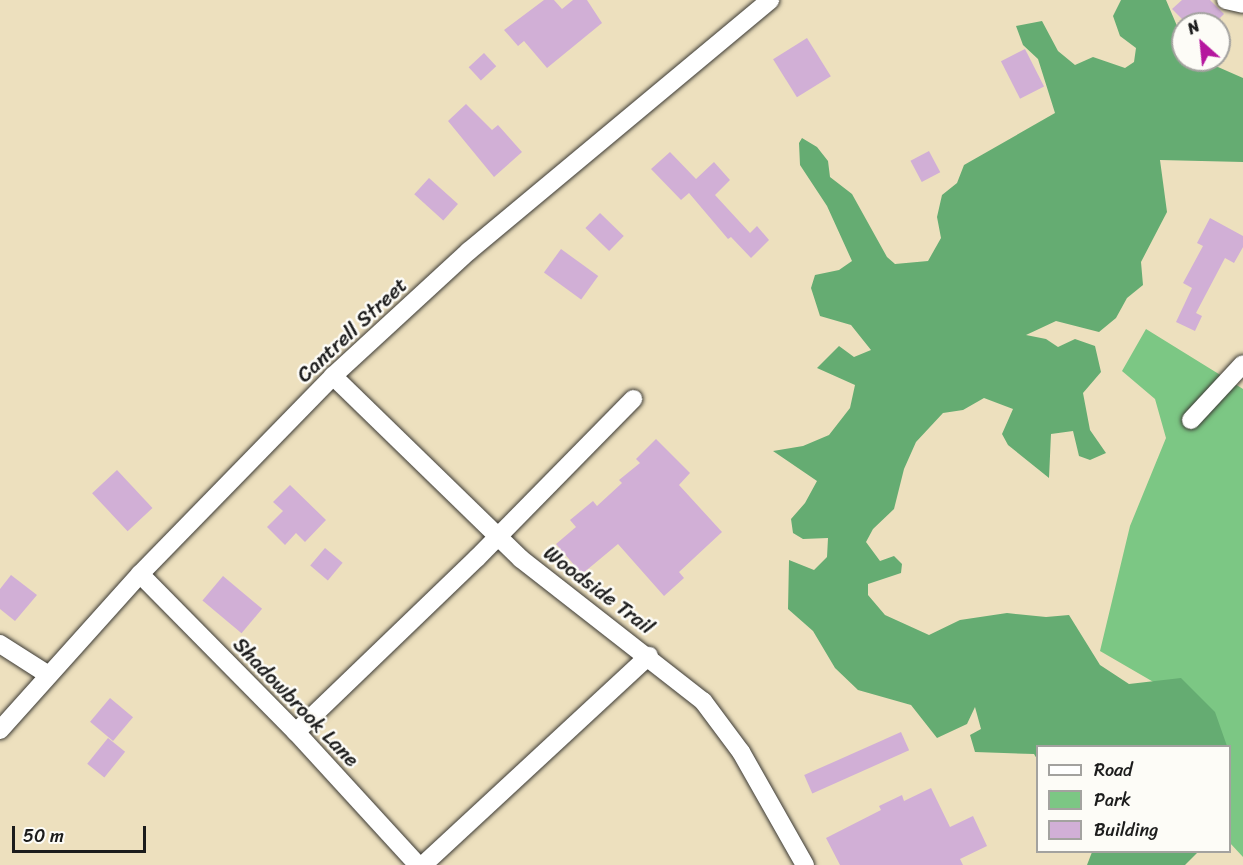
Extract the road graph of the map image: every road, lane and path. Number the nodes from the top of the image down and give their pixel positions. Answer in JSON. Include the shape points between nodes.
{"nodes":[{"id":1,"x":770,"y":0,"type":"edge"},
{"id":2,"x":1226,"y":0,"type":"edge"},
{"id":3,"x":1243,"y":4,"type":"edge"},
{"id":4,"x":1243,"y":364,"type":"edge"},
{"id":5,"x":333,"y":376,"type":"junction"},
{"id":6,"x":633,"y":399,"type":"dead end"},
{"id":7,"x":1191,"y":420,"type":"dead end"},
{"id":8,"x":497,"y":537,"type":"junction"},
{"id":9,"x":140,"y":574,"type":"junction"},
{"id":10,"x":0,"y":644,"type":"edge"},
{"id":11,"x":649,"y":656,"type":"junction"},
{"id":12,"x":47,"y":674,"type":"junction"},
{"id":13,"x":0,"y":730,"type":"edge"},
{"id":14,"x":296,"y":732,"type":"junction"},
{"id":15,"x":803,"y":864,"type":"edge"},
{"id":16,"x":418,"y":865,"type":"edge"},
{"id":17,"x":423,"y":865,"type":"edge"}],
"edges":[{"from":1,"to":5,"type":"street","name":"Cantrell Street","via":[[469,251]]},
{"from":2,"to":3,"type":"street"},
{"from":4,"to":7,"type":"street"},
{"from":5,"to":8,"type":"street","name":"Woodside Trail"},
{"from":5,"to":9,"type":"street","name":"Cantrell Street"},
{"from":6,"to":8,"type":"street"},
{"from":8,"to":11,"type":"street","name":"Woodside Trail"},
{"from":8,"to":14,"type":"street"},
{"from":9,"to":12,"type":"street","name":"Cantrell Street"},
{"from":9,"to":14,"type":"street","name":"Shadowbrook Lane"},
{"from":10,"to":12,"type":"street"},
{"from":11,"to":15,"type":"street","name":"Woodside Trail","via":[[703,701],[741,752]]},
{"from":11,"to":17,"type":"street"},
{"from":12,"to":13,"type":"street","name":"Cantrell Street"},
{"from":14,"to":16,"type":"street","name":"Shadowbrook Lane"}]}
